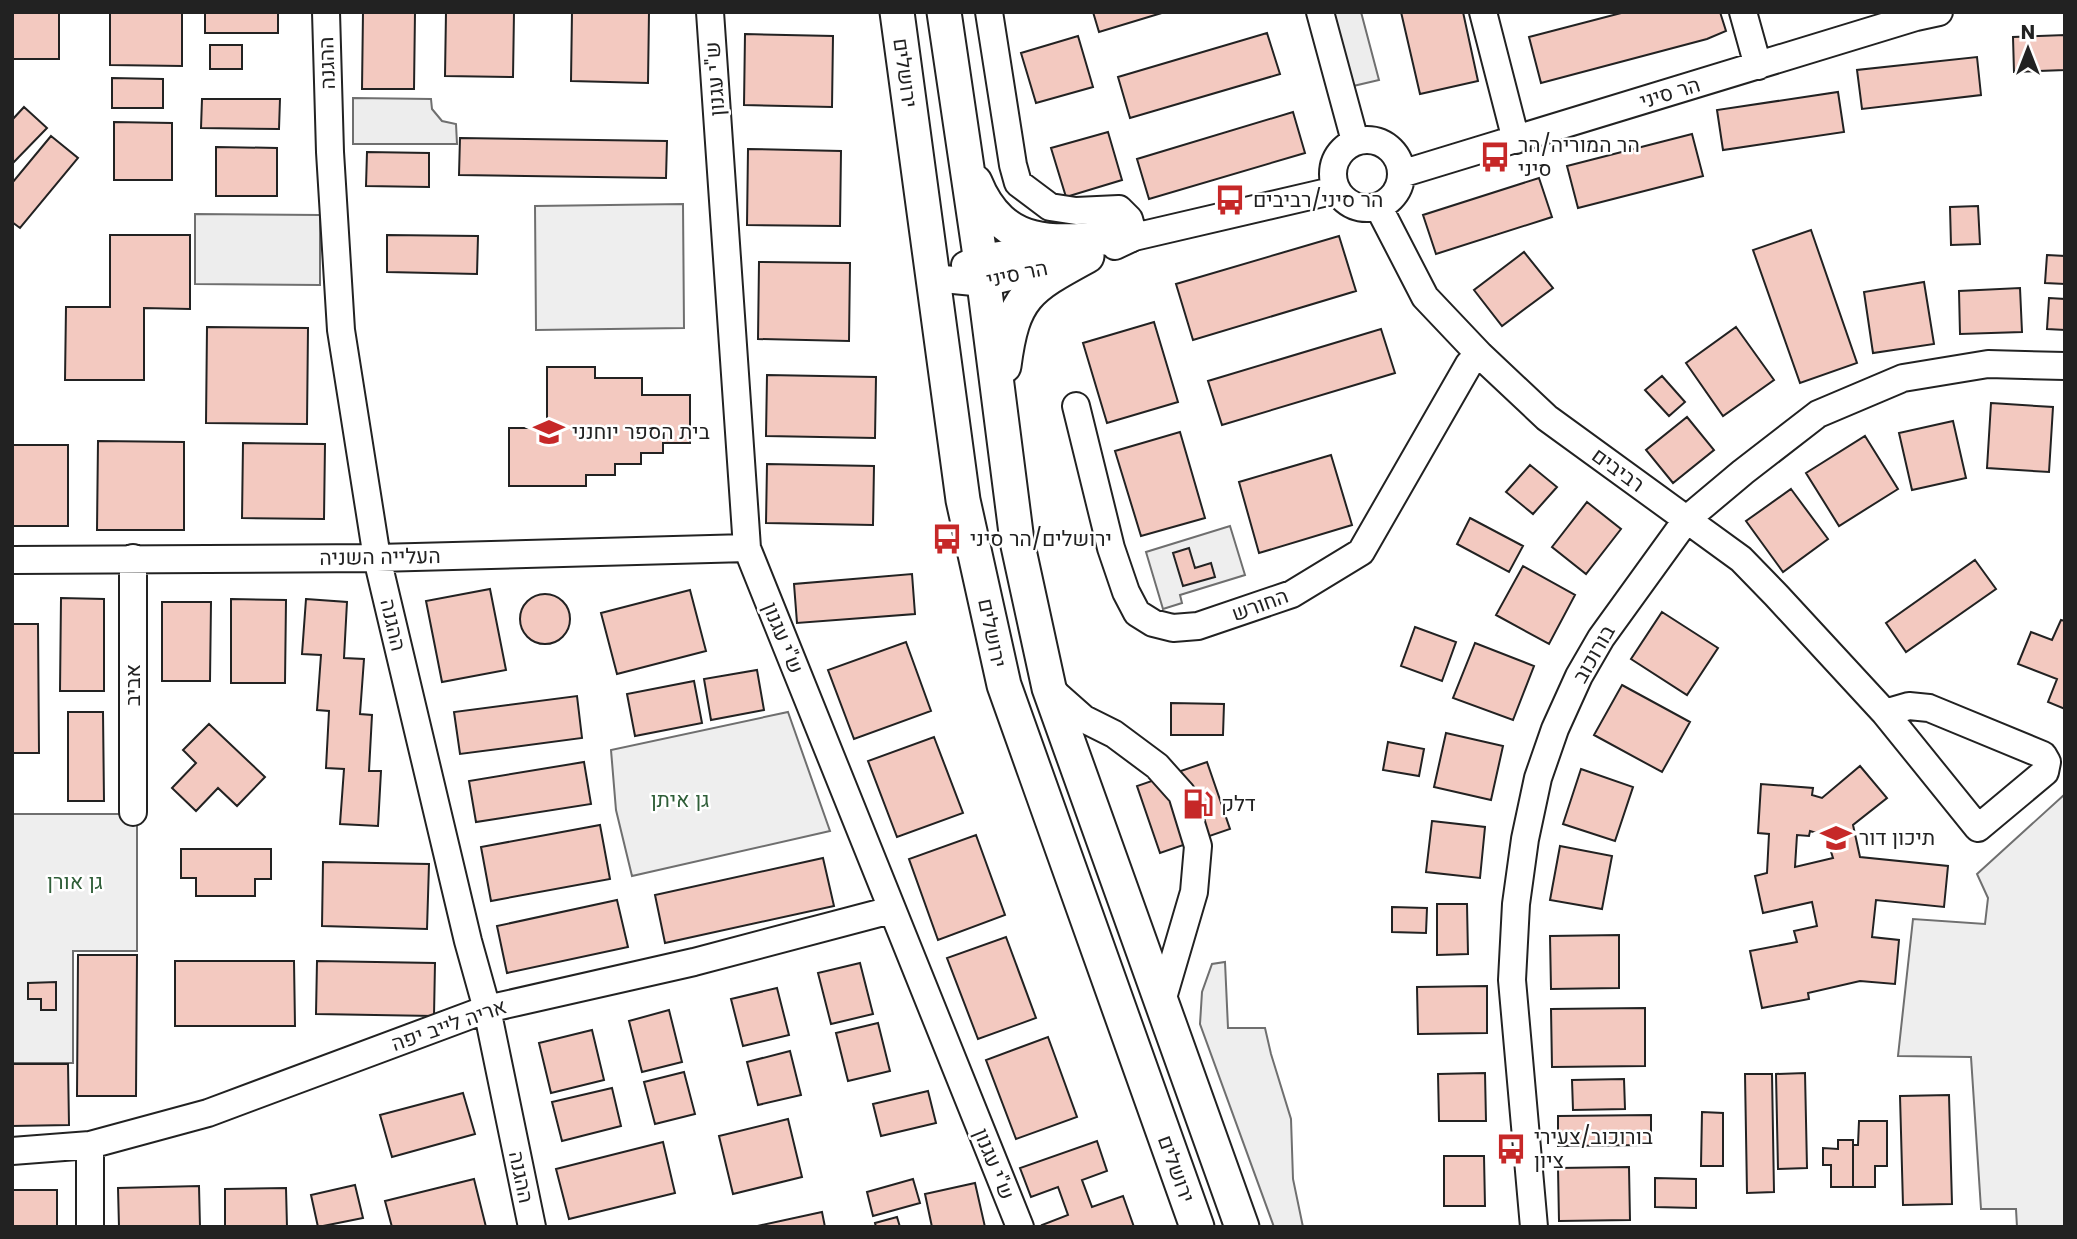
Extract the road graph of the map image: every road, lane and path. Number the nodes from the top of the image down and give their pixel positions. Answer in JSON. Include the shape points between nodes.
{"nodes":[{"id":1,"x":326,"y":12,"type":"edge"},
{"id":2,"x":710,"y":12,"type":"edge"},
{"id":3,"x":897,"y":12,"type":"edge"},
{"id":4,"x":944,"y":12,"type":"edge"},
{"id":5,"x":989,"y":12,"type":"edge"},
{"id":6,"x":1320,"y":12,"type":"edge"},
{"id":7,"x":1483,"y":12,"type":"edge"},
{"id":8,"x":1743,"y":12,"type":"edge"},
{"id":9,"x":1940,"y":12,"type":"edge"},
{"id":10,"x":1758,"y":66,"type":"junction"},
{"id":11,"x":1516,"y":140,"type":"junction"},
{"id":12,"x":1355,"y":141,"type":"junction"},
{"id":13,"x":966,"y":161,"type":"junction"},
{"id":14,"x":1401,"y":174,"type":"junction"},
{"id":15,"x":1336,"y":190,"type":"junction"},
{"id":16,"x":1378,"y":206,"type":"junction"},
{"id":17,"x":1133,"y":236,"type":"junction"},
{"id":18,"x":1087,"y":256,"type":"junction"},
{"id":19,"x":982,"y":271,"type":"junction"},
{"id":20,"x":933,"y":278,"type":"junction"},
{"id":21,"x":1480,"y":355,"type":"junction"},
{"id":22,"x":2065,"y":366,"type":"edge"},
{"id":23,"x":999,"y":400,"type":"junction"},
{"id":24,"x":1076,"y":406,"type":"dead end"},
{"id":25,"x":1687,"y":519,"type":"junction"},
{"id":26,"x":747,"y":548,"type":"junction"},
{"id":27,"x":133,"y":558,"type":"junction"},
{"id":28,"x":377,"y":558,"type":"junction"},
{"id":29,"x":12,"y":560,"type":"edge"},
{"id":30,"x":1049,"y":688,"type":"junction"},
{"id":31,"x":1885,"y":713,"type":"junction"},
{"id":32,"x":133,"y":812,"type":"dead end"},
{"id":33,"x":891,"y":910,"type":"junction"},
{"id":34,"x":1162,"y":1001,"type":"junction"},
{"id":35,"x":487,"y":1009,"type":"junction"},
{"id":36,"x":90,"y":1145,"type":"junction"},
{"id":37,"x":12,"y":1151,"type":"edge"},
{"id":38,"x":1017,"y":1226,"type":"edge"},
{"id":39,"x":90,"y":1227,"type":"edge"},
{"id":40,"x":532,"y":1227,"type":"edge"},
{"id":41,"x":1197,"y":1227,"type":"edge"},
{"id":42,"x":1242,"y":1227,"type":"edge"},
{"id":43,"x":1534,"y":1227,"type":"edge"}],
"edges":[{"from":1,"to":28,"type":"street","name":"ההגנה","via":[[341,330]]},
{"from":2,"to":26,"type":"street","name":"ש\"י עגנון"},
{"from":3,"to":20,"type":"main road","name":"ירושלים"},
{"from":4,"to":13,"type":"main road","name":"ירושלים"},
{"from":5,"to":17,"type":"street","via":[[1018,183],[1050,207],[1119,209],[1129,219]]},
{"from":6,"to":12,"type":"street"},
{"from":7,"to":11,"type":"street"},
{"from":8,"to":10,"type":"street"},
{"from":9,"to":10,"type":"street","name":"הר סיני"},
{"from":10,"to":11,"type":"street","name":"הר סיני"},
{"from":11,"to":14,"type":"street","name":"הר סיני"},
{"from":12,"to":14,"type":"street","via":[[1386,145]]},
{"from":12,"to":15,"type":"street","via":[[1337,156],[1333,167]]},
{"from":13,"to":17,"type":"main road","via":[[981,198],[1006,227],[1021,235],[1074,241]]},
{"from":13,"to":19,"type":"main road","name":"ירושלים"},
{"from":14,"to":16,"type":"street","via":[[1395,194]]},
{"from":15,"to":16,"type":"street","via":[[1350,204]]},
{"from":15,"to":17,"type":"street","name":"הר סיני"},
{"from":16,"to":21,"type":"street","name":"רביבים","via":[[1425,297]]},
{"from":17,"to":18,"type":"street","name":"הר סיני"},
{"from":17,"to":19,"type":"street","name":"הר סיני"},
{"from":18,"to":19,"type":"street","name":"הר סיני"},
{"from":18,"to":23,"type":"main road","via":[[1043,280],[1023,299],[1007,345]]},
{"from":19,"to":20,"type":"street","name":"הר סיני"},
{"from":19,"to":23,"type":"main road","name":"ירושלים"},
{"from":20,"to":41,"type":"main road","name":"ירושלים","via":[[963,500],[1004,685]]},
{"from":21,"to":24,"type":"street","name":"החורש","via":[[1469,364],[1361,552],[1292,594],[1198,626],[1173,628],[1153,623],[1138,613],[1126,592]]},
{"from":21,"to":25,"type":"street","name":"רביבים","via":[[1547,418]]},
{"from":22,"to":25,"type":"street","name":"בורוכוב","via":[[1988,364],[1903,378],[1818,414]]},
{"from":23,"to":30,"type":"main road","name":"ירושלים","via":[[1017,541]]},
{"from":25,"to":31,"type":"street","name":"רביבים","via":[[1749,568]]},
{"from":25,"to":43,"type":"street","name":"בורוכוב","via":[[1579,676],[1538,778],[1516,904],[1512,980]]},
{"from":26,"to":28,"type":"street","name":"העלייה השניה"},
{"from":26,"to":33,"type":"street","name":"ש\"י עגנון"},
{"from":27,"to":28,"type":"street","name":"העלייה השניה"},
{"from":27,"to":29,"type":"street","name":"העלייה השניה"},
{"from":27,"to":32,"type":"street","name":"אביב"},
{"from":28,"to":35,"type":"street","name":"ההגנה"},
{"from":30,"to":34,"type":"main road","name":"ירושלים"},
{"from":30,"to":34,"type":"street","via":[[1084,719],[1114,734],[1157,766],[1182,794],[1198,846],[1194,892]]},
{"from":31,"to":31,"type":"street","name":"רביבים","via":[[1909,706],[1929,708],[2043,755],[2045,772],[1978,828]]},
{"from":33,"to":35,"type":"street","name":"אריה לייב יפה","via":[[694,962]]},
{"from":33,"to":38,"type":"street","name":"ש\"י עגנון"},
{"from":34,"to":42,"type":"main road","name":"ירושלים"},
{"from":35,"to":36,"type":"street","name":"אריה לייב יפה","via":[[208,1113]]},
{"from":35,"to":40,"type":"street","name":"ההגנה"},
{"from":36,"to":37,"type":"street","name":"אריה לייב יפה"},
{"from":36,"to":39,"type":"street"}]}
